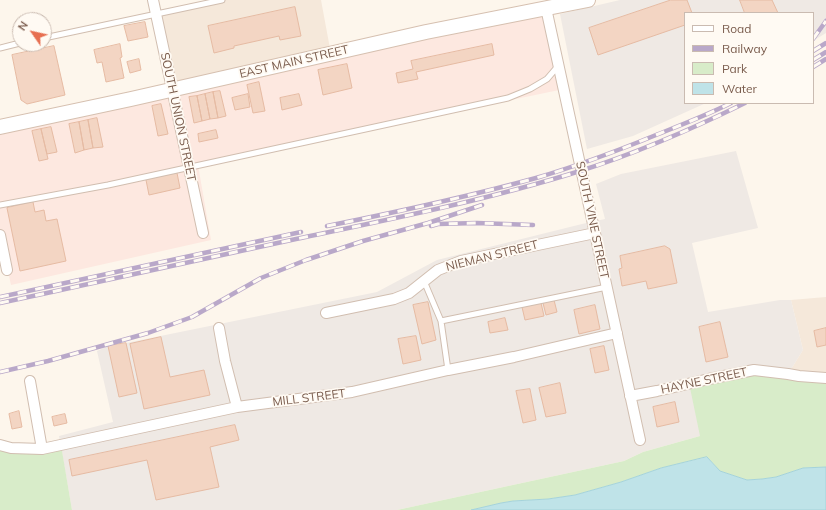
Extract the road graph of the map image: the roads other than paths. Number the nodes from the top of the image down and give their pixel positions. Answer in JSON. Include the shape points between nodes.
{"nodes":[{"id":1,"x":153,"y":0,"type":"edge"},
{"id":2,"x":222,"y":0,"type":"edge"},
{"id":3,"x":588,"y":0,"type":"edge"},
{"id":4,"x":546,"y":4,"type":"edge"},
{"id":5,"x":156,"y":14,"type":"junction"},
{"id":6,"x":52,"y":36,"type":"edge"},
{"id":7,"x":12,"y":46,"type":"edge"},
{"id":8,"x":0,"y":48,"type":"edge"},
{"id":9,"x":559,"y":65,"type":"junction"},
{"id":10,"x":172,"y":90,"type":"junction"},
{"id":11,"x":0,"y":127,"type":"edge"},
{"id":12,"x":189,"y":167,"type":"junction"},
{"id":13,"x":0,"y":205,"type":"edge"},
{"id":14,"x":203,"y":233,"type":"dead end"},
{"id":15,"x":595,"y":233,"type":"junction"},
{"id":16,"x":0,"y":235,"type":"edge"},
{"id":17,"x":7,"y":270,"type":"dead end"},
{"id":18,"x":424,"y":281,"type":"junction"},
{"id":19,"x":607,"y":287,"type":"junction"},
{"id":20,"x":326,"y":313,"type":"dead end"},
{"id":21,"x":441,"y":321,"type":"junction"},
{"id":22,"x":219,"y":328,"type":"dead end"},
{"id":23,"x":617,"y":333,"type":"junction"},
{"id":24,"x":448,"y":370,"type":"junction"},
{"id":25,"x":826,"y":378,"type":"edge"},
{"id":26,"x":30,"y":381,"type":"dead end"},
{"id":27,"x":630,"y":396,"type":"junction"},
{"id":28,"x":237,"y":407,"type":"junction"},
{"id":29,"x":640,"y":440,"type":"dead end"},
{"id":30,"x":0,"y":444,"type":"edge"},
{"id":31,"x":42,"y":449,"type":"junction"}],
"edges":[{"from":1,"to":5,"type":"street","name":"SOUTH UNION STREET"},
{"from":2,"to":5,"type":"lane"},
{"from":3,"to":4,"type":"main road","name":"EAST MAIN STREET"},
{"from":4,"to":9,"type":"street","name":"SOUTH VINE STREET"},
{"from":4,"to":10,"type":"main road","name":"EAST MAIN STREET"},
{"from":5,"to":6,"type":"lane"},
{"from":5,"to":10,"type":"street","name":"SOUTH UNION STREET"},
{"from":7,"to":8,"type":"lane"},
{"from":9,"to":12,"type":"lane","via":[[547,79],[508,98]]},
{"from":9,"to":15,"type":"street","name":"SOUTH VINE STREET"},
{"from":10,"to":11,"type":"main road","name":"EAST MAIN STREET"},
{"from":10,"to":12,"type":"street","name":"SOUTH UNION STREET"},
{"from":12,"to":13,"type":"lane"},
{"from":12,"to":14,"type":"street","name":"SOUTH UNION STREET"},
{"from":15,"to":18,"type":"street","name":"NIEMAN STREET","via":[[461,261],[438,270]]},
{"from":15,"to":19,"type":"street","name":"SOUTH VINE STREET"},
{"from":16,"to":17,"type":"street"},
{"from":18,"to":20,"type":"street","name":"NIEMAN STREET","via":[[409,293],[394,299]]},
{"from":18,"to":21,"type":"lane"},
{"from":19,"to":21,"type":"lane"},
{"from":19,"to":23,"type":"street","name":"SOUTH VINE STREET"},
{"from":21,"to":24,"type":"lane"},
{"from":22,"to":28,"type":"street"},
{"from":23,"to":24,"type":"street","name":"MILL STREET","via":[[514,358]]},
{"from":23,"to":27,"type":"street","name":"SOUTH VINE STREET"},
{"from":24,"to":28,"type":"street","name":"MILL STREET","via":[[352,392]]},
{"from":25,"to":27,"type":"street","name":"HAYNE STREET","via":[[754,370]]},
{"from":26,"to":31,"type":"street"},
{"from":27,"to":29,"type":"street","name":"SOUTH VINE STREET"},
{"from":28,"to":31,"type":"street","name":"MILL STREET"},
{"from":30,"to":31,"type":"street","name":"MILL STREET","via":[[11,448]]}]}
